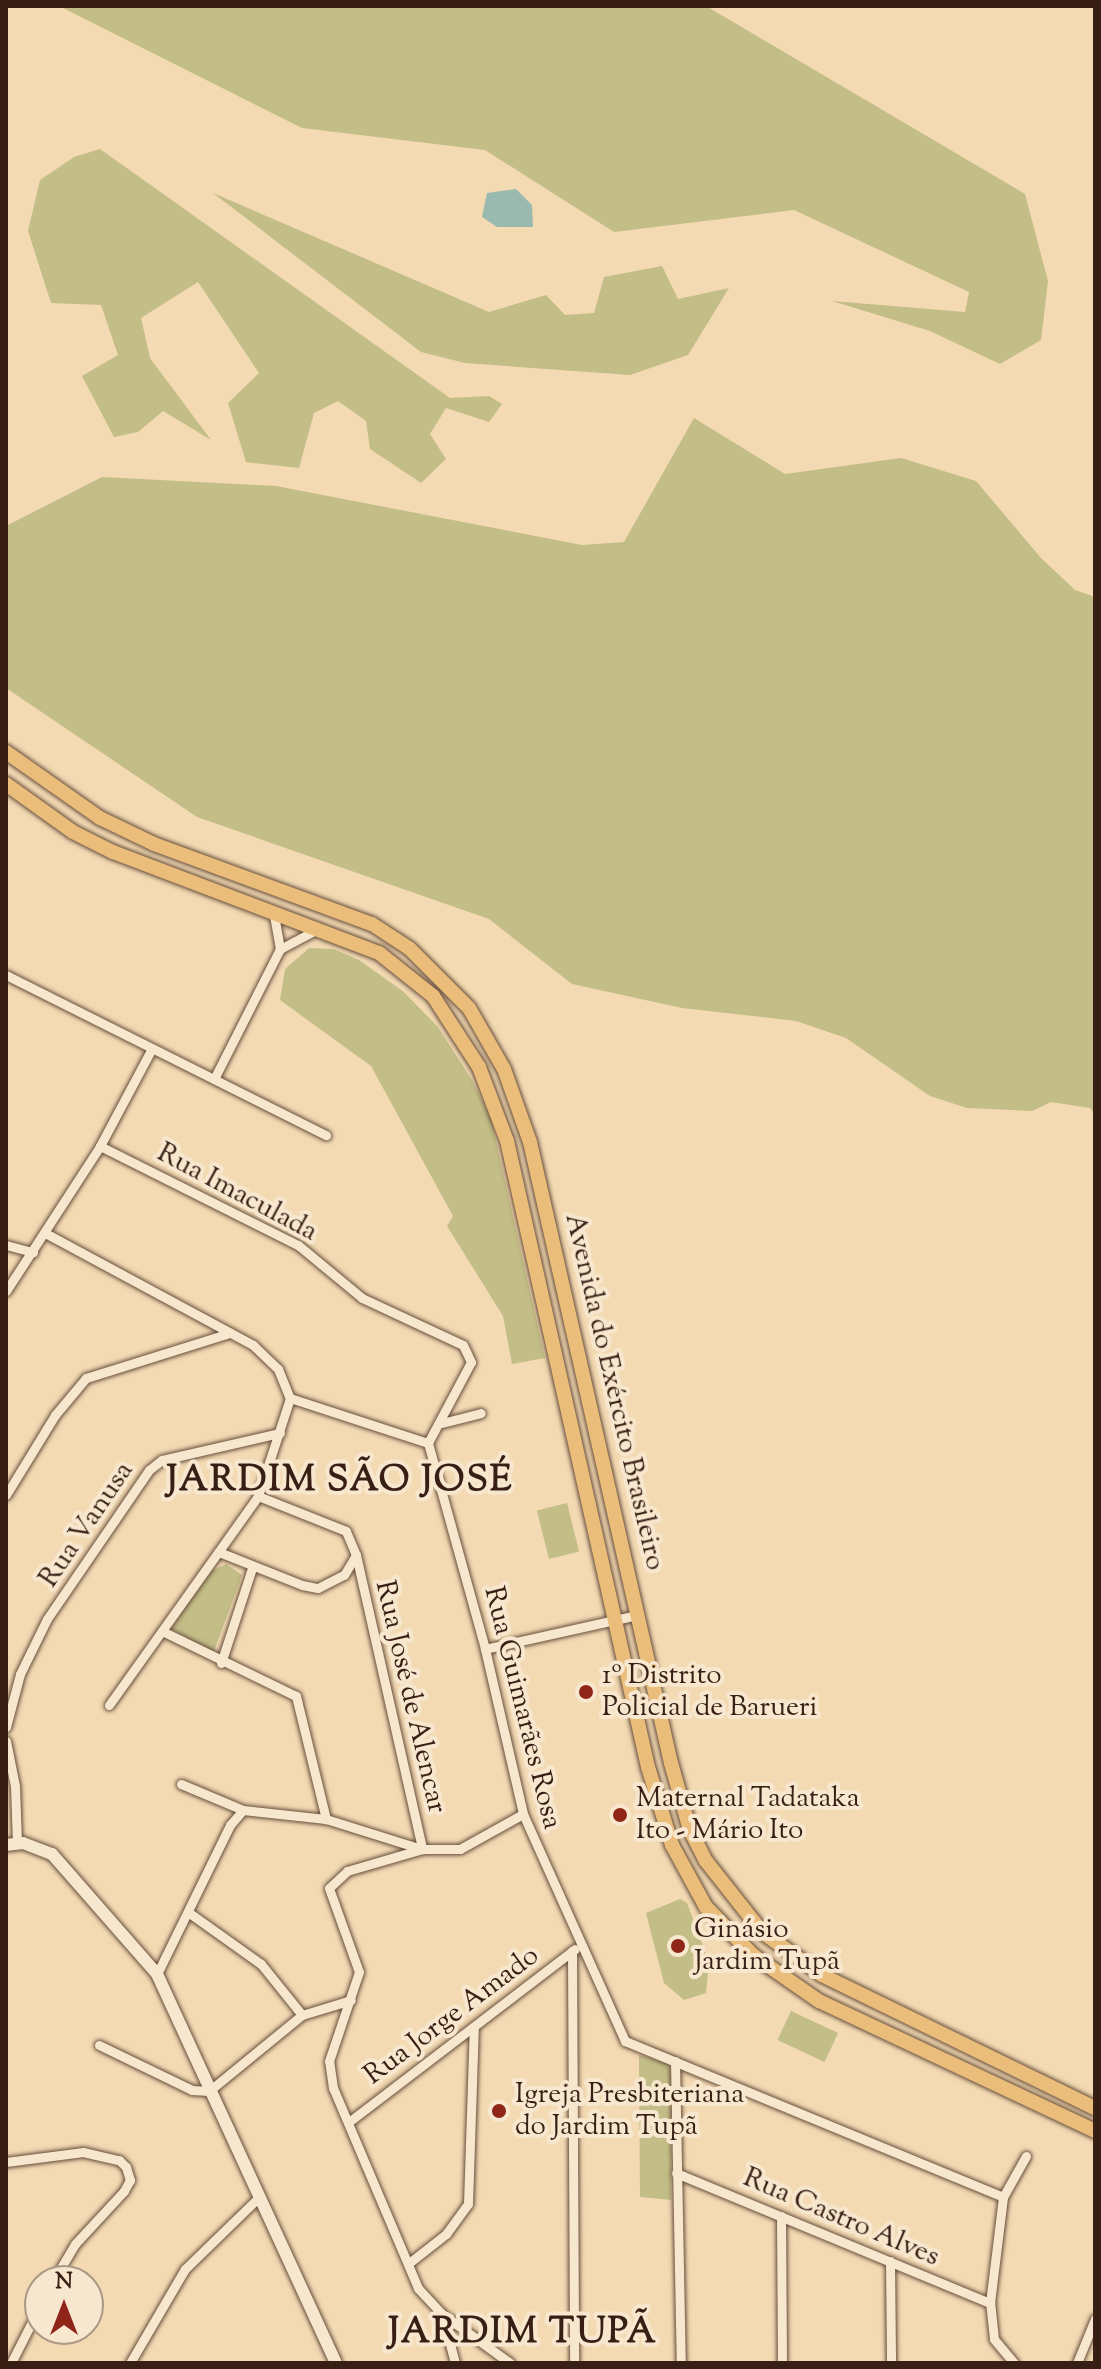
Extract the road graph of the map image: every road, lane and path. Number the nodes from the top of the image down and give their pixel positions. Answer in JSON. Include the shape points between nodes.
{"nodes":[{"id":1,"x":6,"y":752,"type":"edge"},
{"id":2,"x":6,"y":784,"type":"edge"},
{"id":3,"x":274,"y":914,"type":"junction"},
{"id":4,"x":372,"y":924,"type":"junction"},
{"id":5,"x":317,"y":929,"type":"junction"},
{"id":6,"x":345,"y":936,"type":"junction"},
{"id":7,"x":280,"y":949,"type":"junction"},
{"id":8,"x":6,"y":975,"type":"edge"},
{"id":9,"x":151,"y":1050,"type":"junction"},
{"id":10,"x":214,"y":1079,"type":"junction"},
{"id":11,"x":326,"y":1135,"type":"dead end"},
{"id":12,"x":100,"y":1146,"type":"junction"},
{"id":13,"x":47,"y":1234,"type":"junction"},
{"id":14,"x":6,"y":1245,"type":"edge"},
{"id":15,"x":33,"y":1252,"type":"junction"},
{"id":16,"x":6,"y":1291,"type":"edge"},
{"id":17,"x":230,"y":1333,"type":"junction"},
{"id":18,"x":290,"y":1398,"type":"junction"},
{"id":19,"x":481,"y":1413,"type":"dead end"},
{"id":20,"x":442,"y":1423,"type":"junction"},
{"id":21,"x":280,"y":1433,"type":"junction"},
{"id":22,"x":428,"y":1443,"type":"junction"},
{"id":23,"x":6,"y":1495,"type":"edge"},
{"id":24,"x":258,"y":1496,"type":"junction"},
{"id":25,"x":219,"y":1552,"type":"junction"},
{"id":26,"x":356,"y":1555,"type":"junction"},
{"id":27,"x":252,"y":1568,"type":"junction"},
{"id":28,"x":637,"y":1615,"type":"junction"},
{"id":29,"x":614,"y":1619,"type":"junction"},
{"id":30,"x":162,"y":1631,"type":"junction"},
{"id":31,"x":485,"y":1649,"type":"junction"},
{"id":32,"x":221,"y":1663,"type":"junction"},
{"id":33,"x":109,"y":1705,"type":"dead end"},
{"id":34,"x":6,"y":1727,"type":"edge"},
{"id":35,"x":6,"y":1741,"type":"edge"},
{"id":36,"x":181,"y":1784,"type":"dead end"},
{"id":37,"x":243,"y":1810,"type":"junction"},
{"id":38,"x":523,"y":1814,"type":"junction"},
{"id":39,"x":326,"y":1819,"type":"junction"},
{"id":40,"x":11,"y":1845,"type":"edge"},
{"id":41,"x":422,"y":1849,"type":"junction"},
{"id":42,"x":188,"y":1912,"type":"junction"},
{"id":43,"x":576,"y":1948,"type":"junction"},
{"id":44,"x":157,"y":1974,"type":"junction"},
{"id":45,"x":351,"y":2000,"type":"junction"},
{"id":46,"x":302,"y":2015,"type":"junction"},
{"id":47,"x":474,"y":2027,"type":"junction"},
{"id":48,"x":99,"y":2045,"type":"dead end"},
{"id":49,"x":675,"y":2061,"type":"junction"},
{"id":50,"x":209,"y":2091,"type":"junction"},
{"id":51,"x":1095,"y":2108,"type":"edge"},
{"id":52,"x":350,"y":2121,"type":"junction"},
{"id":53,"x":1095,"y":2131,"type":"edge"},
{"id":54,"x":1026,"y":2156,"type":"dead end"},
{"id":55,"x":6,"y":2162,"type":"edge"},
{"id":56,"x":676,"y":2173,"type":"junction"},
{"id":57,"x":1003,"y":2197,"type":"junction"},
{"id":58,"x":258,"y":2198,"type":"junction"},
{"id":59,"x":781,"y":2216,"type":"junction"},
{"id":60,"x":890,"y":2261,"type":"junction"},
{"id":61,"x":409,"y":2263,"type":"junction"},
{"id":62,"x":63,"y":2265,"type":"edge"},
{"id":63,"x":990,"y":2303,"type":"junction"},
{"id":64,"x":442,"y":2314,"type":"junction"},
{"id":65,"x":1095,"y":2319,"type":"edge"},
{"id":66,"x":24,"y":2337,"type":"edge"},
{"id":67,"x":11,"y":2363,"type":"edge"},
{"id":68,"x":130,"y":2363,"type":"edge"},
{"id":69,"x":335,"y":2363,"type":"edge"},
{"id":70,"x":455,"y":2363,"type":"edge"},
{"id":71,"x":510,"y":2363,"type":"edge"},
{"id":72,"x":574,"y":2363,"type":"edge"},
{"id":73,"x":681,"y":2363,"type":"edge"},
{"id":74,"x":782,"y":2363,"type":"edge"},
{"id":75,"x":891,"y":2363,"type":"edge"},
{"id":76,"x":1014,"y":2363,"type":"edge"},
{"id":77,"x":1077,"y":2363,"type":"edge"}],
"edges":[{"from":1,"to":4,"type":"main road","name":"Avenida do Exército Brasileiro","via":[[51,787],[140,837]]},
{"from":2,"to":3,"type":"main road","name":"Avenida do Exército Brasileiro","via":[[73,832],[113,852]]},
{"from":3,"to":5,"type":"main road","name":"Avenida do Exército Brasileiro"},
{"from":3,"to":7,"type":"street"},
{"from":4,"to":6,"type":"main road"},
{"from":4,"to":28,"type":"main road","name":"Avenida do Exército Brasileiro","via":[[410,949],[469,1008],[518,1102]]},
{"from":5,"to":6,"type":"main road","name":"Avenida do Exército Brasileiro"},
{"from":5,"to":7,"type":"street"},
{"from":6,"to":29,"type":"main road","name":"Avenida do Exército Brasileiro","via":[[379,953],[433,996],[479,1067],[495,1105]]},
{"from":7,"to":10,"type":"street"},
{"from":8,"to":9,"type":"street"},
{"from":9,"to":10,"type":"street"},
{"from":9,"to":12,"type":"street"},
{"from":10,"to":11,"type":"street"},
{"from":12,"to":13,"type":"street"},
{"from":12,"to":20,"type":"street","name":"Rua Imaculada","via":[[298,1245],[362,1298],[463,1345],[471,1362]]},
{"from":13,"to":15,"type":"street"},
{"from":13,"to":17,"type":"street"},
{"from":14,"to":15,"type":"street"},
{"from":15,"to":16,"type":"street"},
{"from":17,"to":18,"type":"street","via":[[269,1356]]},
{"from":17,"to":23,"type":"street","via":[[86,1378],[55,1415]]},
{"from":18,"to":21,"type":"street"},
{"from":18,"to":22,"type":"street"},
{"from":19,"to":20,"type":"street"},
{"from":20,"to":22,"type":"street","name":"Rua Imaculada"},
{"from":21,"to":24,"type":"street"},
{"from":21,"to":34,"type":"street","name":"Rua Vanusa","via":[[162,1460],[149,1470],[47,1619],[20,1674]]},
{"from":22,"to":31,"type":"street","name":"Rua Guimarães Rosa"},
{"from":24,"to":25,"type":"street"},
{"from":24,"to":26,"type":"street","via":[[338,1524]]},
{"from":25,"to":27,"type":"street"},
{"from":25,"to":30,"type":"street"},
{"from":26,"to":27,"type":"street","via":[[344,1575],[318,1588]]},
{"from":26,"to":41,"type":"street","name":"Rua José de Alencar"},
{"from":27,"to":32,"type":"street"},
{"from":28,"to":29,"type":"street"},
{"from":28,"to":51,"type":"main road","name":"Avenida do Exército Brasileiro","via":[[690,1830],[726,1890],[762,1932],[822,1975]]},
{"from":29,"to":31,"type":"street"},
{"from":29,"to":53,"type":"main road","name":"Avenida do Exército Brasileiro","via":[[668,1835],[706,1907],[730,1934],[819,2001]]},
{"from":30,"to":32,"type":"street"},
{"from":30,"to":33,"type":"street"},
{"from":31,"to":38,"type":"street","name":"Rua Guimarães Rosa"},
{"from":32,"to":39,"type":"street","via":[[285,1689],[300,1704]]},
{"from":35,"to":40,"type":"street","via":[[15,1786]]},
{"from":36,"to":37,"type":"street"},
{"from":37,"to":39,"type":"street"},
{"from":37,"to":42,"type":"street","via":[[230,1825]]},
{"from":38,"to":41,"type":"street","via":[[460,1849]]},
{"from":38,"to":43,"type":"street","name":"Rua Guimarães Rosa"},
{"from":39,"to":41,"type":"street"},
{"from":40,"to":44,"type":"main road","via":[[42,1848],[59,1859]]},
{"from":41,"to":45,"type":"street","via":[[347,1871],[329,1888],[329,1900],[357,1956],[359,1972]]},
{"from":42,"to":44,"type":"street"},
{"from":42,"to":46,"type":"street","via":[[261,1964]]},
{"from":43,"to":47,"type":"street","name":"Rua Jorge Amado"},
{"from":43,"to":49,"type":"street","name":"Rua Guimarães Rosa","via":[[625,2041]]},
{"from":43,"to":72,"type":"street"},
{"from":44,"to":50,"type":"main road"},
{"from":45,"to":46,"type":"street"},
{"from":45,"to":52,"type":"street","via":[[328,2075]]},
{"from":46,"to":50,"type":"street"},
{"from":47,"to":52,"type":"street","name":"Rua Jorge Amado"},
{"from":47,"to":61,"type":"street","via":[[468,2204],[446,2234]]},
{"from":48,"to":50,"type":"street","via":[[192,2090]]},
{"from":49,"to":56,"type":"street"},
{"from":49,"to":57,"type":"street","name":"Rua Guimarães Rosa"},
{"from":50,"to":58,"type":"main road"},
{"from":52,"to":61,"type":"street"},
{"from":54,"to":57,"type":"street"},
{"from":55,"to":62,"type":"street","via":[[101,2154],[119,2160],[130,2180]]},
{"from":56,"to":59,"type":"street","name":"Rua Castro Alves"},
{"from":56,"to":73,"type":"street"},
{"from":57,"to":63,"type":"street"},
{"from":58,"to":68,"type":"street","via":[[170,2288]]},
{"from":58,"to":69,"type":"main road"},
{"from":59,"to":60,"type":"street","name":"Rua Castro Alves"},
{"from":59,"to":74,"type":"street"},
{"from":60,"to":63,"type":"street","name":"Rua Castro Alves"},
{"from":60,"to":75,"type":"street"},
{"from":61,"to":64,"type":"street","via":[[418,2288]]},
{"from":63,"to":76,"type":"street","via":[[994,2339]]},
{"from":64,"to":70,"type":"street"},
{"from":64,"to":71,"type":"street"},
{"from":65,"to":77,"type":"street"},
{"from":66,"to":67,"type":"street"}]}
